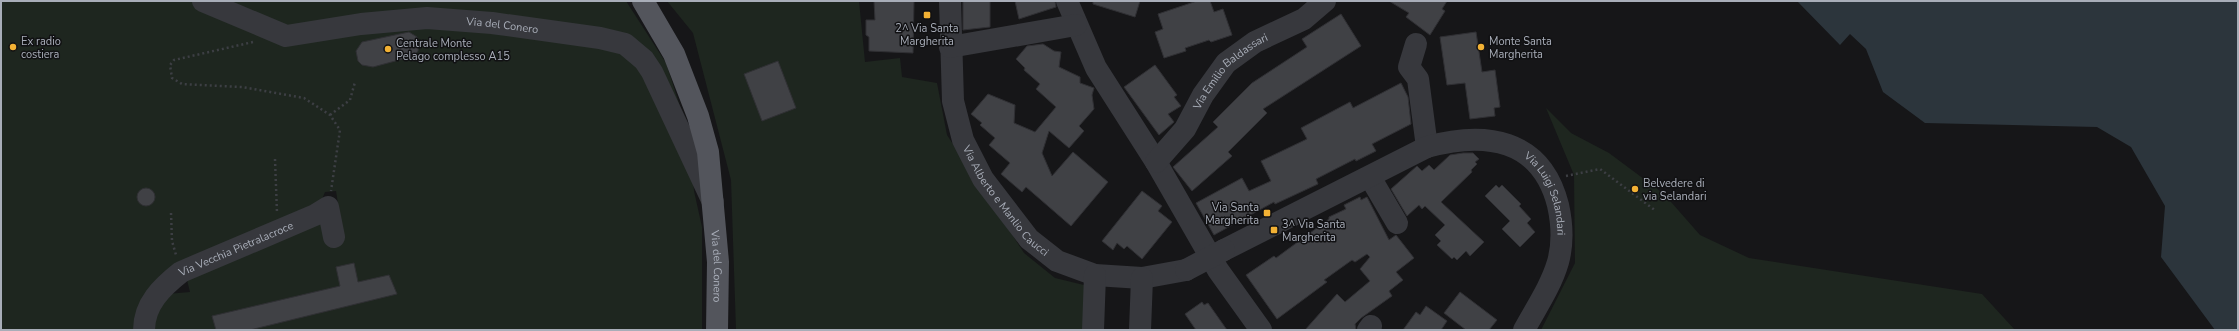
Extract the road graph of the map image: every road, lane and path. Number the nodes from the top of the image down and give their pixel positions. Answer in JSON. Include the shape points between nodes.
{"nodes":[{"id":1,"x":203,"y":1,"type":"edge"},
{"id":2,"x":643,"y":1,"type":"edge"},
{"id":3,"x":950,"y":1,"type":"edge"},
{"id":4,"x":1067,"y":1,"type":"edge"},
{"id":5,"x":1325,"y":1,"type":"edge"},
{"id":6,"x":1076,"y":25,"type":"junction"},
{"id":7,"x":259,"y":41,"type":"dead end"},
{"id":8,"x":1416,"y":44,"type":"dead end"},
{"id":9,"x":950,"y":47,"type":"junction"},
{"id":10,"x":355,"y":82,"type":"dead end"},
{"id":11,"x":330,"y":115,"type":"junction"},
{"id":12,"x":1427,"y":147,"type":"junction"},
{"id":13,"x":275,"y":159,"type":"dead end"},
{"id":14,"x":1156,"y":162,"type":"junction"},
{"id":15,"x":1370,"y":178,"type":"junction"},
{"id":16,"x":1548,"y":180,"type":"junction"},
{"id":17,"x":713,"y":203,"type":"junction"},
{"id":18,"x":328,"y":207,"type":"junction"},
{"id":19,"x":1656,"y":211,"type":"dead end"},
{"id":20,"x":171,"y":213,"type":"dead end"},
{"id":21,"x":1397,"y":223,"type":"dead end"},
{"id":22,"x":280,"y":229,"type":"junction"},
{"id":23,"x":334,"y":237,"type":"dead end"},
{"id":24,"x":181,"y":272,"type":"junction"},
{"id":25,"x":1095,"y":275,"type":"junction"},
{"id":26,"x":1142,"y":278,"type":"junction"},
{"id":27,"x":144,"y":330,"type":"edge"},
{"id":28,"x":717,"y":330,"type":"edge"},
{"id":29,"x":1093,"y":330,"type":"edge"},
{"id":30,"x":1140,"y":330,"type":"edge"},
{"id":31,"x":1261,"y":330,"type":"edge"},
{"id":32,"x":1524,"y":330,"type":"edge"}],
"edges":[{"from":1,"to":17,"type":"street","name":"Via del Conero","via":[[286,36],[361,24],[426,18],[508,25],[625,44],[644,60],[652,72]]},
{"from":2,"to":17,"type":"main road","name":"Via del Conero","via":[[674,54],[698,116],[708,152]]},
{"from":3,"to":9,"type":"street","name":"Via Alberto e Manlio Caucci"},
{"from":4,"to":6,"type":"street"},
{"from":5,"to":14,"type":"street","name":"Via Emilio Baldassari","via":[[1304,19],[1255,42],[1226,63],[1203,95],[1185,129]]},
{"from":6,"to":9,"type":"street"},
{"from":6,"to":14,"type":"street","via":[[1096,68]]},
{"from":7,"to":11,"type":"path","via":[[174,60],[170,65],[172,78],[182,84],[242,87],[304,98]]},
{"from":8,"to":12,"type":"street","via":[[1410,67],[1418,78]]},
{"from":9,"to":25,"type":"street","name":"Via Alberto e Manlio Caucci","via":[[953,101],[963,140],[983,179],[1029,239],[1057,261]]},
{"from":10,"to":11,"type":"path","via":[[350,100]]},
{"from":11,"to":18,"type":"path","via":[[340,130]]},
{"from":12,"to":15,"type":"street","name":"Via Luigi Selandari"},
{"from":12,"to":16,"type":"street","name":"Via Luigi Selandari","via":[[1452,140],[1482,139],[1515,147],[1538,162]]},
{"from":13,"to":22,"type":"path","via":[[274,178]]},
{"from":14,"to":31,"type":"street","via":[[1218,270]]},
{"from":15,"to":21,"type":"street"},
{"from":15,"to":26,"type":"street","name":"Via Luigi Selandari","bridge":true,"via":[[1186,270]]},
{"from":16,"to":19,"type":"path","via":[[1600,169]]},
{"from":16,"to":32,"type":"street","name":"Via Luigi Selandari","via":[[1555,193],[1560,215],[1562,235],[1558,262]]},
{"from":17,"to":28,"type":"main road","name":"Via del Conero","via":[[718,262]]},
{"from":18,"to":22,"type":"street","name":"Via Vecchia Pietralacroce"},
{"from":18,"to":23,"type":"street"},
{"from":20,"to":24,"type":"path","via":[[172,241]]},
{"from":22,"to":24,"type":"street","name":"Via Vecchia Pietralacroce"},
{"from":24,"to":27,"type":"street","name":"Via Vecchia Pietralacroce","via":[[162,287],[151,302]]},
{"from":25,"to":26,"type":"street","name":"Via Alberto e Manlio Caucci"},
{"from":25,"to":29,"type":"street"},
{"from":26,"to":30,"type":"street"}]}
